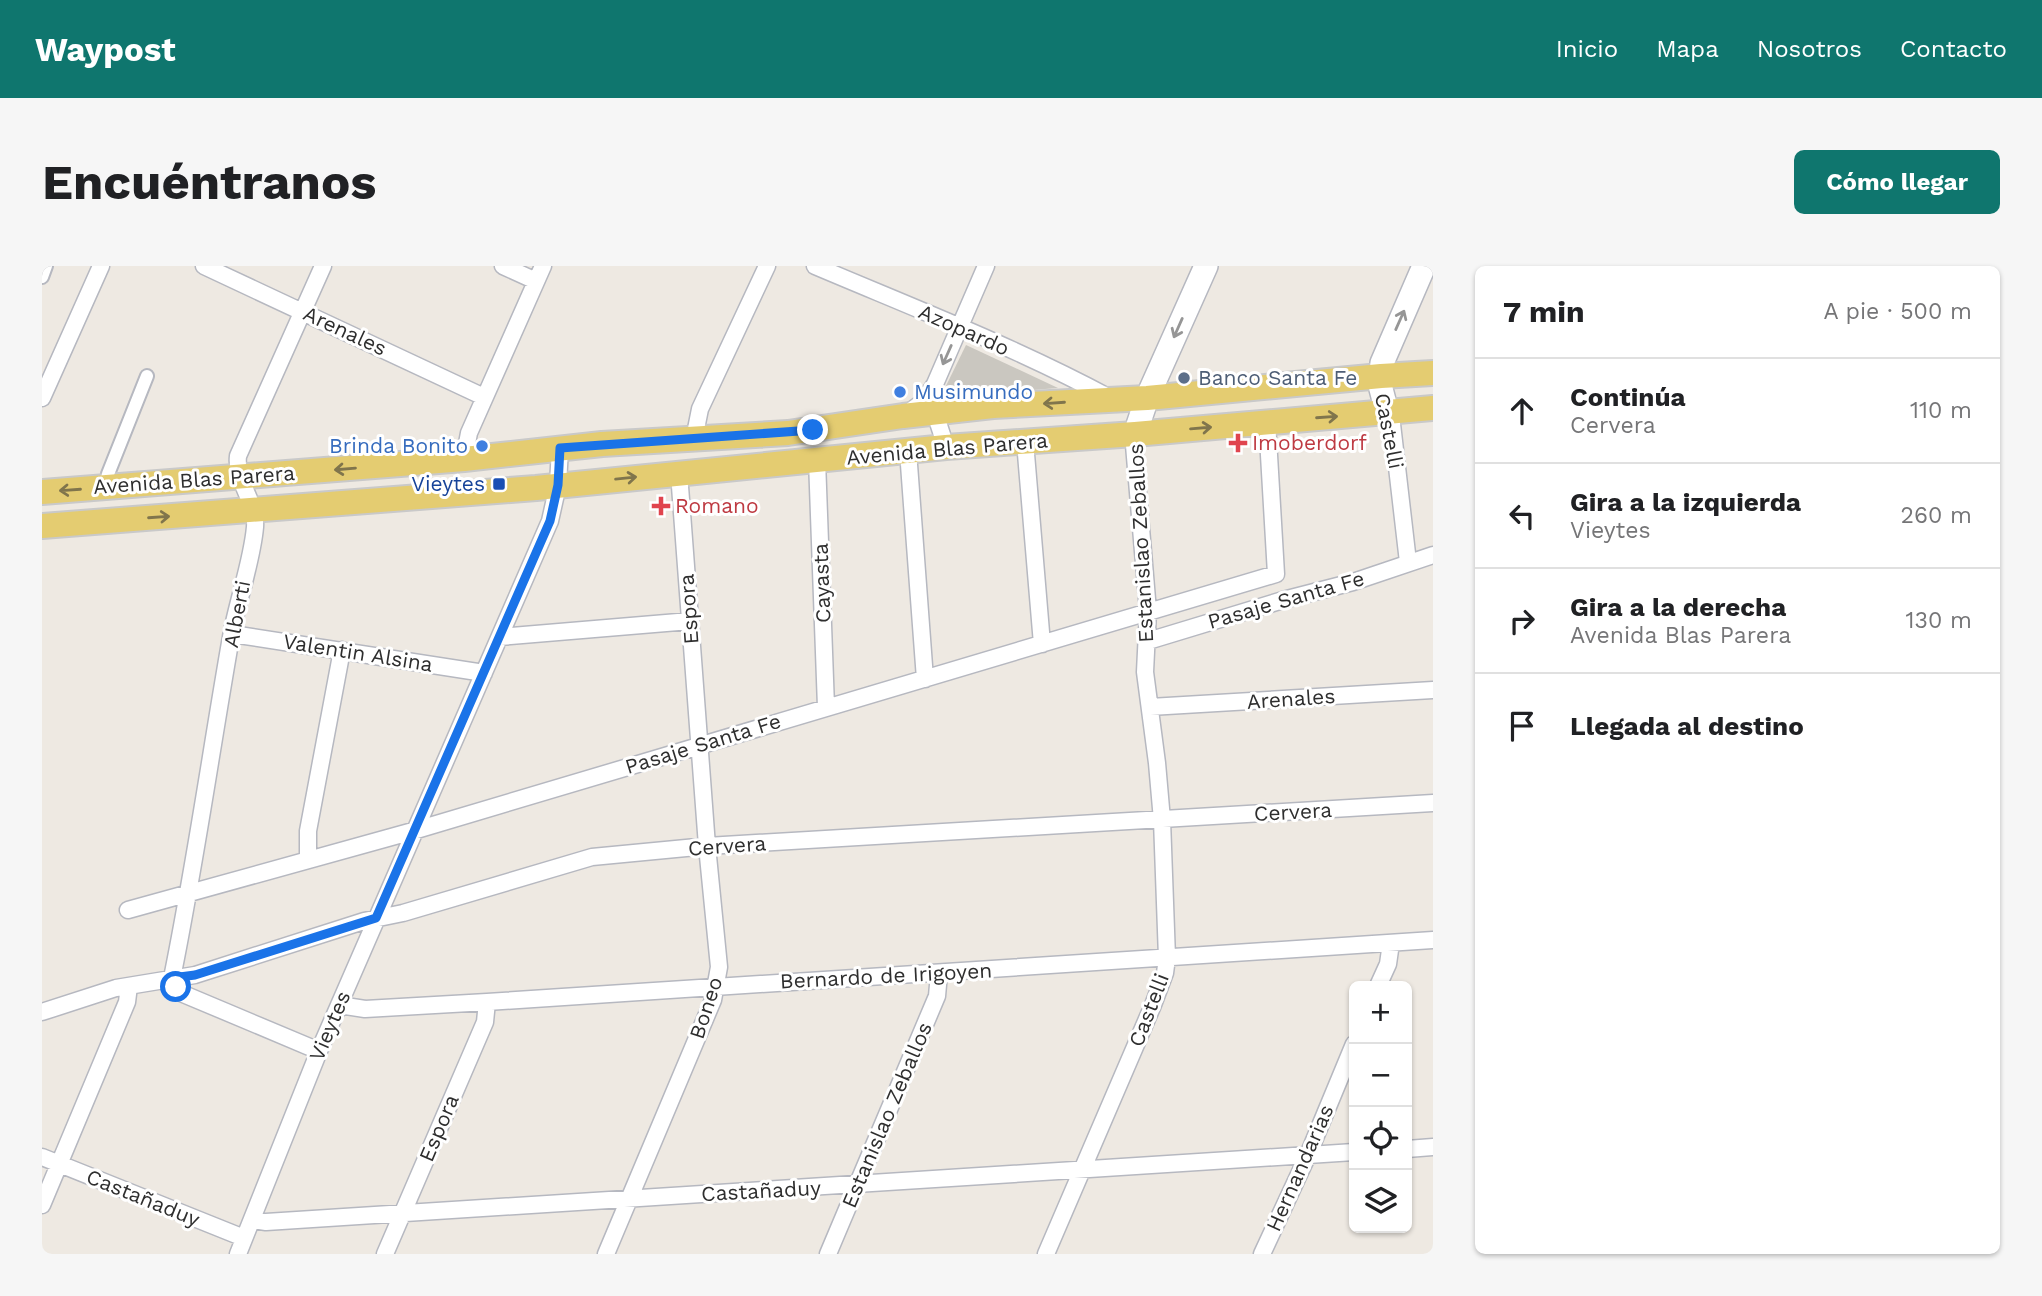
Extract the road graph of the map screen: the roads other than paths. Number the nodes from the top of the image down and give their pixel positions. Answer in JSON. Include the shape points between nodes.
{"nodes":[{"id":1,"x":46,"y":266,"type":"edge"},
{"id":2,"x":102,"y":266,"type":"edge"},
{"id":3,"x":204,"y":266,"type":"edge"},
{"id":4,"x":323,"y":266,"type":"edge"},
{"id":5,"x":503,"y":266,"type":"edge"},
{"id":6,"x":543,"y":266,"type":"edge"},
{"id":7,"x":766,"y":266,"type":"edge"},
{"id":8,"x":815,"y":266,"type":"edge"},
{"id":9,"x":986,"y":266,"type":"edge"},
{"id":10,"x":1206,"y":266,"type":"edge"},
{"id":11,"x":1424,"y":266,"type":"edge"},
{"id":12,"x":42,"y":277,"type":"edge"},
{"id":13,"x":536,"y":281,"type":"junction"},
{"id":14,"x":302,"y":310,"type":"junction"},
{"id":15,"x":959,"y":327,"type":"junction"},
{"id":16,"x":1433,"y":373,"type":"edge"},
{"id":17,"x":147,"y":376,"type":"dead end"},
{"id":18,"x":1381,"y":376,"type":"junction"},
{"id":19,"x":934,"y":384,"type":"junction"},
{"id":20,"x":484,"y":397,"type":"junction"},
{"id":21,"x":42,"y":398,"type":"edge"},
{"id":22,"x":1110,"y":398,"type":"junction"},
{"id":23,"x":1147,"y":398,"type":"junction"},
{"id":24,"x":1433,"y":408,"type":"edge"},
{"id":25,"x":1387,"y":412,"type":"junction"},
{"id":26,"x":934,"y":413,"type":"junction"},
{"id":27,"x":904,"y":416,"type":"junction"},
{"id":28,"x":1267,"y":421,"type":"junction"},
{"id":29,"x":1135,"y":434,"type":"junction"},
{"id":30,"x":694,"y":439,"type":"junction"},
{"id":31,"x":1026,"y":442,"type":"junction"},
{"id":32,"x":946,"y":447,"type":"junction"},
{"id":33,"x":560,"y":448,"type":"junction"},
{"id":34,"x":908,"y":451,"type":"junction"},
{"id":35,"x":464,"y":459,"type":"junction"},
{"id":36,"x":817,"y":460,"type":"junction"},
{"id":37,"x":679,"y":473,"type":"junction"},
{"id":38,"x":239,"y":477,"type":"junction"},
{"id":39,"x":558,"y":485,"type":"junction"},
{"id":40,"x":105,"y":487,"type":"junction"},
{"id":41,"x":42,"y":492,"type":"edge"},
{"id":42,"x":252,"y":510,"type":"junction"},
{"id":43,"x":42,"y":526,"type":"edge"},
{"id":44,"x":1424,"y":560,"type":"edge"},
{"id":45,"x":1148,"y":611,"type":"junction"},
{"id":46,"x":690,"y":621,"type":"junction"},
{"id":47,"x":232,"y":634,"type":"junction"},
{"id":48,"x":500,"y":636,"type":"junction"},
{"id":49,"x":1148,"y":641,"type":"junction"},
{"id":50,"x":1042,"y":644,"type":"junction"},
{"id":51,"x":342,"y":650,"type":"junction"},
{"id":52,"x":484,"y":673,"type":"junction"},
{"id":53,"x":925,"y":679,"type":"junction"},
{"id":54,"x":1433,"y":690,"type":"edge"},
{"id":55,"x":826,"y":707,"type":"junction"},
{"id":56,"x":1150,"y":707,"type":"junction"},
{"id":57,"x":699,"y":745,"type":"junction"},
{"id":58,"x":1433,"y":803,"type":"edge"},
{"id":59,"x":1162,"y":820,"type":"junction"},
{"id":60,"x":413,"y":831,"type":"junction"},
{"id":61,"x":707,"y":846,"type":"junction"},
{"id":62,"x":308,"y":860,"type":"junction"},
{"id":63,"x":189,"y":892,"type":"junction"},
{"id":64,"x":128,"y":911,"type":"dead end"},
{"id":65,"x":376,"y":918,"type":"junction"},
{"id":66,"x":1433,"y":940,"type":"edge"},
{"id":67,"x":1391,"y":943,"type":"junction"},
{"id":68,"x":1167,"y":958,"type":"junction"},
{"id":69,"x":939,"y":974,"type":"junction"},
{"id":70,"x":172,"y":978,"type":"junction"},
{"id":71,"x":1380,"y":981,"type":"edge"},
{"id":72,"x":129,"y":986,"type":"junction"},
{"id":73,"x":717,"y":986,"type":"junction"},
{"id":74,"x":487,"y":1002,"type":"junction"},
{"id":75,"x":339,"y":1005,"type":"junction"},
{"id":76,"x":42,"y":1012,"type":"edge"},
{"id":77,"x":319,"y":1051,"type":"junction"},
{"id":78,"x":1349,"y":1056,"type":"edge"},
{"id":79,"x":1433,"y":1147,"type":"edge"},
{"id":80,"x":1412,"y":1149,"type":"edge"},
{"id":81,"x":1349,"y":1152,"type":"edge"},
{"id":82,"x":1308,"y":1155,"type":"junction"},
{"id":83,"x":42,"y":1157,"type":"edge"},
{"id":84,"x":59,"y":1164,"type":"junction"},
{"id":85,"x":1083,"y":1169,"type":"junction"},
{"id":86,"x":859,"y":1185,"type":"junction"},
{"id":87,"x":631,"y":1199,"type":"junction"},
{"id":88,"x":42,"y":1205,"type":"edge"},
{"id":89,"x":402,"y":1212,"type":"junction"},
{"id":90,"x":252,"y":1220,"type":"junction"},
{"id":91,"x":244,"y":1238,"type":"junction"},
{"id":92,"x":238,"y":1254,"type":"edge"},
{"id":93,"x":385,"y":1254,"type":"edge"},
{"id":94,"x":606,"y":1254,"type":"edge"},
{"id":95,"x":828,"y":1254,"type":"edge"},
{"id":96,"x":1046,"y":1254,"type":"edge"},
{"id":97,"x":1262,"y":1254,"type":"edge"}],
"edges":[{"from":1,"to":12,"type":"street"},
{"from":2,"to":21,"type":"street"},
{"from":3,"to":14,"type":"street","name":"Arenales"},
{"from":4,"to":14,"type":"street","name":"Alberti"},
{"from":5,"to":13,"type":"street"},
{"from":6,"to":13,"type":"street"},
{"from":7,"to":30,"type":"street","via":[[699,409]]},
{"from":8,"to":15,"type":"street","name":"Azopardo"},
{"from":9,"to":15,"type":"street"},
{"from":10,"to":23,"type":"main road","name":"Estanislao Zeballos","one_way":true},
{"from":18,"to":11,"type":"main road","name":"Castelli","one_way":true,"via":[[1385,352]]},
{"from":13,"to":20,"type":"street"},
{"from":14,"to":20,"type":"street","name":"Arenales"},
{"from":14,"to":38,"type":"street","name":"Alberti","via":[[243,444]]},
{"from":15,"to":19,"type":"street","one_way":true},
{"from":15,"to":22,"type":"street","name":"Azopardo"},
{"from":16,"to":18,"type":"main road","name":"Avenida Blas Parera"},
{"from":17,"to":40,"type":"street"},
{"from":18,"to":23,"type":"main road","name":"Avenida Blas Parera"},
{"from":18,"to":25,"type":"main road","name":"Castelli"},
{"from":19,"to":26,"type":"street"},
{"from":19,"to":27,"type":"street","via":[[925,401]]},
{"from":20,"to":35,"type":"street"},
{"from":22,"to":23,"type":"main road","name":"Avenida Blas Parera"},
{"from":22,"to":26,"type":"main road","name":"Avenida Blas Parera","one_way":true},
{"from":23,"to":29,"type":"main road","name":"Estanislao Zeballos"},
{"from":24,"to":25,"type":"main road","name":"Avenida Blas Parera"},
{"from":28,"to":25,"type":"main road","name":"Avenida Blas Parera","one_way":true},
{"from":25,"to":44,"type":"street","name":"Castelli"},
{"from":26,"to":27,"type":"main road","name":"Avenida Blas Parera"},
{"from":26,"to":32,"type":"street"},
{"from":27,"to":30,"type":"main road","name":"Avenida Blas Parera","via":[[813,430]]},
{"from":29,"to":28,"type":"main road","name":"Avenida Blas Parera","one_way":true},
{"from":28,"to":45,"type":"street","name":"Pasaje Santa Fe","via":[[1276,574]]},
{"from":29,"to":31,"type":"main road","name":"Avenida Blas Parera"},
{"from":29,"to":45,"type":"street","name":"Estanislao Zeballos"},
{"from":30,"to":33,"type":"main road","name":"Avenida Blas Parera"},
{"from":31,"to":32,"type":"main road","name":"Avenida Blas Parera"},
{"from":31,"to":50,"type":"street"},
{"from":32,"to":34,"type":"main road","name":"Avenida Blas Parera"},
{"from":33,"to":35,"type":"main road","name":"Avenida Blas Parera"},
{"from":33,"to":39,"type":"street","name":"Vieytes"},
{"from":34,"to":36,"type":"main road","name":"Avenida Blas Parera"},
{"from":34,"to":53,"type":"street"},
{"from":35,"to":38,"type":"main road","name":"Avenida Blas Parera","one_way":true},
{"from":36,"to":37,"type":"main road","name":"Avenida Blas Parera"},
{"from":36,"to":55,"type":"street","name":"Cayasta"},
{"from":39,"to":37,"type":"main road","name":"Avenida Blas Parera","one_way":true},
{"from":37,"to":46,"type":"street","name":"Espora"},
{"from":38,"to":40,"type":"main road","name":"Avenida Blas Parera"},
{"from":38,"to":42,"type":"street","name":"Alberti"},
{"from":39,"to":42,"type":"main road","name":"Avenida Blas Parera"},
{"from":39,"to":48,"type":"street","name":"Vieytes","via":[[550,521]]},
{"from":40,"to":41,"type":"main road","name":"Avenida Blas Parera","one_way":true},
{"from":43,"to":42,"type":"main road","name":"Avenida Blas Parera","one_way":true},
{"from":42,"to":47,"type":"street","name":"Alberti","via":[[255,528]]},
{"from":44,"to":49,"type":"street","name":"Pasaje Santa Fe"},
{"from":45,"to":49,"type":"street","name":"Estanislao Zeballos"},
{"from":45,"to":50,"type":"street","name":"Pasaje Santa Fe"},
{"from":46,"to":48,"type":"street"},
{"from":46,"to":57,"type":"street","name":"Espora"},
{"from":47,"to":51,"type":"street","name":"Valentin Alsina"},
{"from":47,"to":63,"type":"street","name":"Alberti"},
{"from":48,"to":52,"type":"street","name":"Vieytes"},
{"from":49,"to":56,"type":"street","name":"Estanislao Zeballos","via":[[1145,673]]},
{"from":50,"to":53,"type":"street","name":"Pasaje Santa Fe"},
{"from":51,"to":52,"type":"street","name":"Valentin Alsina"},
{"from":51,"to":62,"type":"street","via":[[308,831]]},
{"from":52,"to":60,"type":"street","name":"Vieytes"},
{"from":53,"to":55,"type":"street","name":"Pasaje Santa Fe"},
{"from":54,"to":56,"type":"street","name":"Arenales"},
{"from":55,"to":57,"type":"street","name":"Pasaje Santa Fe"},
{"from":56,"to":59,"type":"street","name":"Castelli"},
{"from":57,"to":60,"type":"street","name":"Pasaje Santa Fe"},
{"from":57,"to":61,"type":"street","name":"Boneo"},
{"from":58,"to":59,"type":"street","name":"Cervera"},
{"from":59,"to":61,"type":"street","name":"Cervera"},
{"from":59,"to":68,"type":"street","name":"Castelli"},
{"from":60,"to":62,"type":"street","name":"Pasaje Santa Fe"},
{"from":60,"to":65,"type":"street","name":"Vieytes"},
{"from":61,"to":65,"type":"street","name":"Cervera","via":[[592,857]]},
{"from":61,"to":73,"type":"street","name":"Boneo"},
{"from":62,"to":63,"type":"street","name":"Pasaje Santa Fe"},
{"from":63,"to":64,"type":"street","name":"Pasaje Santa Fe"},
{"from":63,"to":70,"type":"street","name":"Alberti"},
{"from":65,"to":70,"type":"street","name":"Cervera","via":[[195,975]]},
{"from":65,"to":75,"type":"street","name":"Vieytes"},
{"from":66,"to":67,"type":"street","name":"Bernardo de Irigoyen"},
{"from":67,"to":68,"type":"street","name":"Bernardo de Irigoyen"},
{"from":67,"to":71,"type":"street"},
{"from":68,"to":69,"type":"street","name":"Bernardo de Irigoyen"},
{"from":68,"to":85,"type":"street","name":"Castelli","via":[[1153,1005]]},
{"from":69,"to":73,"type":"street","name":"Bernardo de Irigoyen"},
{"from":69,"to":86,"type":"street","name":"Estanislao Zeballos","via":[[937,996]]},
{"from":70,"to":72,"type":"street","name":"Cervera"},
{"from":70,"to":77,"type":"street","via":[[181,993]]},
{"from":72,"to":76,"type":"street","name":"Cervera"},
{"from":72,"to":84,"type":"street","via":[[127,1002]]},
{"from":73,"to":74,"type":"street","name":"Bernardo de Irigoyen"},
{"from":73,"to":87,"type":"street","name":"Boneo"},
{"from":74,"to":75,"type":"street","name":"Bernardo de Irigoyen","via":[[365,1009]]},
{"from":74,"to":89,"type":"street","name":"Espora","via":[[485,1022]]},
{"from":75,"to":77,"type":"street","name":"Vieytes"},
{"from":77,"to":90,"type":"street","name":"Vieytes"},
{"from":78,"to":82,"type":"street","name":"Hernandarias"},
{"from":79,"to":80,"type":"street"},
{"from":81,"to":82,"type":"street","name":"Castañaduy"},
{"from":82,"to":85,"type":"street","name":"Castañaduy"},
{"from":82,"to":97,"type":"street","name":"Hernandarias"},
{"from":83,"to":84,"type":"street","name":"Castañaduy"},
{"from":84,"to":88,"type":"street"},
{"from":84,"to":91,"type":"street","name":"Castañaduy"},
{"from":85,"to":86,"type":"street","name":"Castañaduy"},
{"from":85,"to":96,"type":"street","name":"Castelli"},
{"from":86,"to":87,"type":"street","name":"Castañaduy"},
{"from":86,"to":95,"type":"street","name":"Estanislao Zeballos"},
{"from":87,"to":89,"type":"street","name":"Castañaduy"},
{"from":87,"to":94,"type":"street","name":"Boneo"},
{"from":89,"to":90,"type":"street","name":"Castañaduy"},
{"from":89,"to":93,"type":"street","name":"Espora"},
{"from":90,"to":91,"type":"street","name":"Vieytes"},
{"from":91,"to":92,"type":"street","name":"Vieytes"}]}
